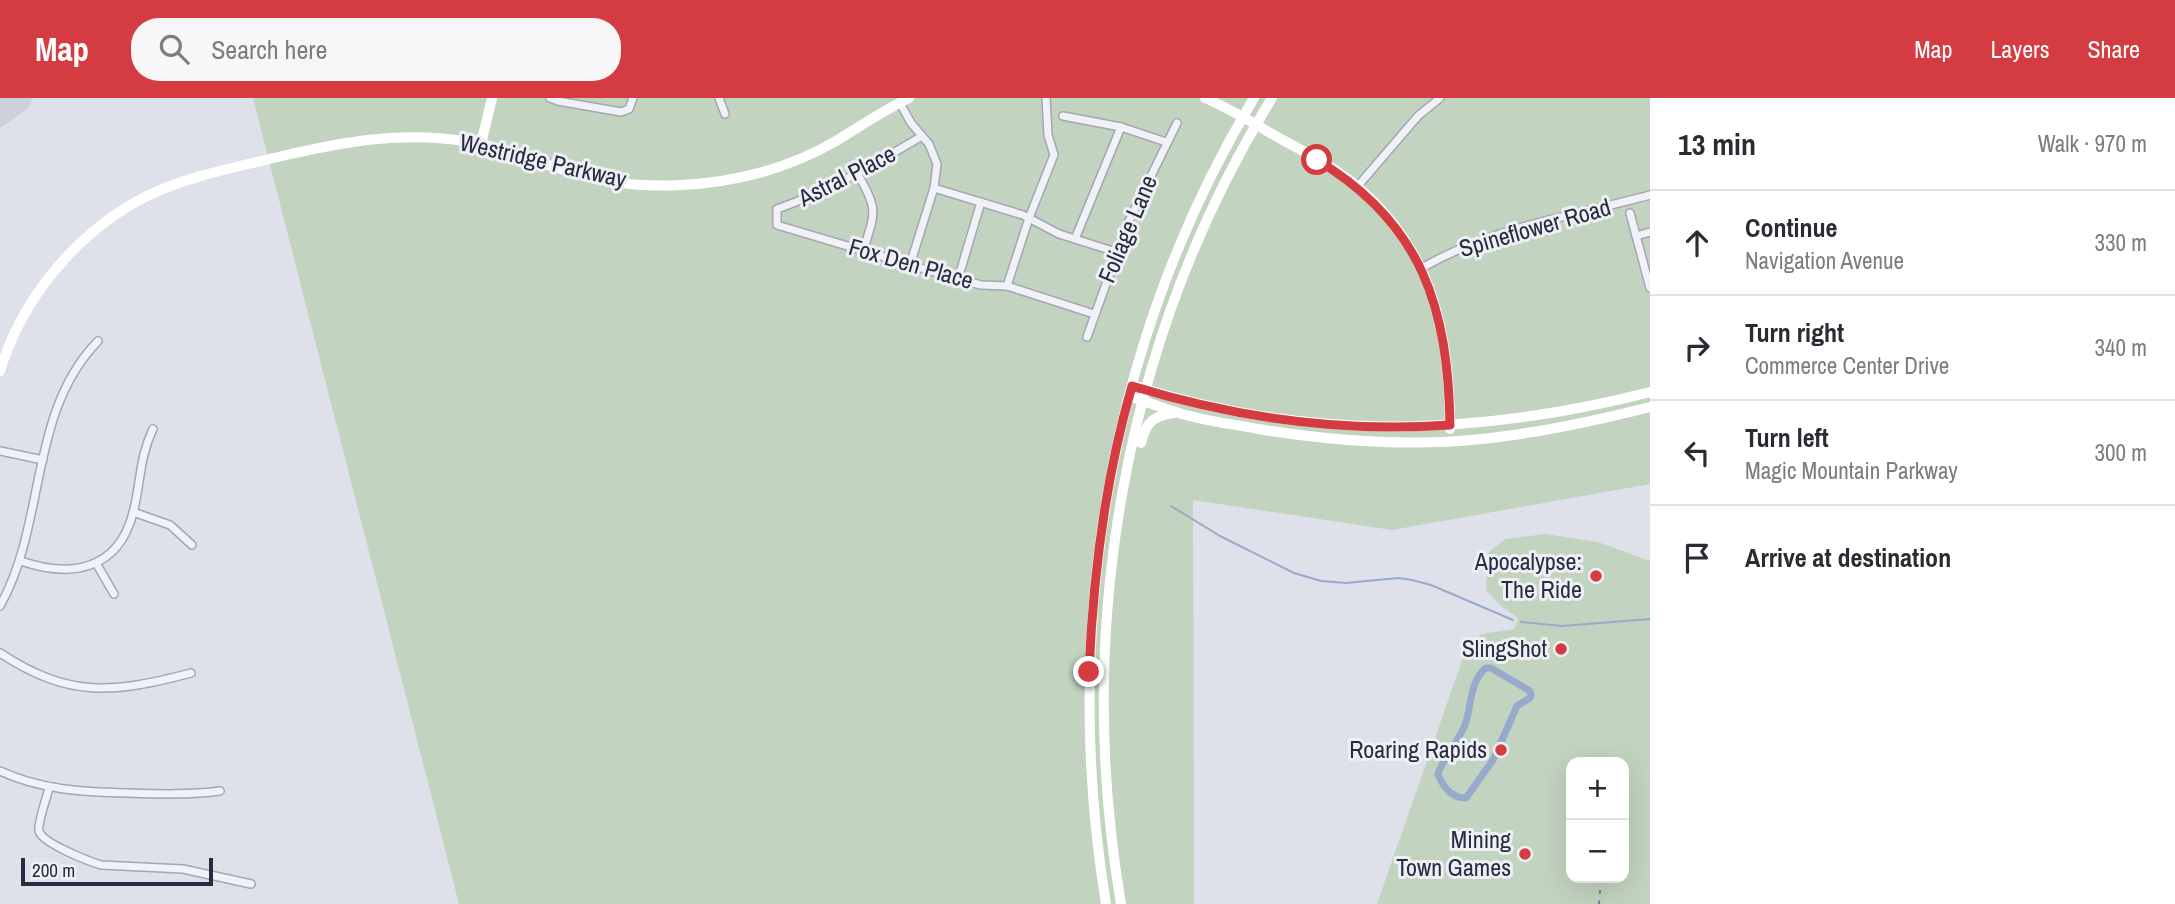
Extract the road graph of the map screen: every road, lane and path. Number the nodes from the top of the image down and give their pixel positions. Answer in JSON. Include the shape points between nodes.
{"nodes":[{"id":1,"x":492,"y":98,"type":"edge"},
{"id":2,"x":550,"y":98,"type":"edge"},
{"id":3,"x":633,"y":98,"type":"edge"},
{"id":4,"x":719,"y":98,"type":"edge"},
{"id":5,"x":1046,"y":98,"type":"edge"},
{"id":6,"x":1205,"y":98,"type":"edge"},
{"id":7,"x":1254,"y":98,"type":"edge"},
{"id":8,"x":1272,"y":98,"type":"edge"},
{"id":9,"x":1440,"y":98,"type":"edge"},
{"id":10,"x":905,"y":100,"type":"edge"},
{"id":11,"x":725,"y":114,"type":"dead end"},
{"id":12,"x":1063,"y":117,"type":"dead end"},
{"id":13,"x":1242,"y":117,"type":"junction"},
{"id":14,"x":1177,"y":123,"type":"dead end"},
{"id":15,"x":1256,"y":125,"type":"junction"},
{"id":16,"x":1121,"y":127,"type":"junction"},
{"id":17,"x":922,"y":136,"type":"junction"},
{"id":18,"x":1166,"y":142,"type":"junction"},
{"id":19,"x":481,"y":144,"type":"junction"},
{"id":20,"x":858,"y":174,"type":"junction"},
{"id":21,"x":1357,"y":187,"type":"junction"},
{"id":22,"x":934,"y":188,"type":"junction"},
{"id":23,"x":1650,"y":195,"type":"edge"},
{"id":24,"x":981,"y":202,"type":"junction"},
{"id":25,"x":1630,"y":213,"type":"dead end"},
{"id":26,"x":777,"y":217,"type":"joint"},
{"id":27,"x":1029,"y":218,"type":"junction"},
{"id":28,"x":1650,"y":232,"type":"edge"},
{"id":29,"x":1636,"y":236,"type":"junction"},
{"id":30,"x":1075,"y":239,"type":"junction"},
{"id":31,"x":863,"y":251,"type":"junction"},
{"id":32,"x":1116,"y":252,"type":"junction"},
{"id":33,"x":910,"y":265,"type":"junction"},
{"id":34,"x":1422,"y":268,"type":"junction"},
{"id":35,"x":1648,"y":274,"type":"edge"},
{"id":36,"x":958,"y":279,"type":"junction"},
{"id":37,"x":1007,"y":286,"type":"junction"},
{"id":38,"x":1650,"y":288,"type":"edge"},
{"id":39,"x":1094,"y":314,"type":"junction"},
{"id":40,"x":1087,"y":337,"type":"dead end"},
{"id":41,"x":98,"y":341,"type":"dead end"},
{"id":42,"x":0,"y":371,"type":"edge"},
{"id":43,"x":1130,"y":391,"type":"junction"},
{"id":44,"x":1650,"y":392,"type":"edge"},
{"id":45,"x":1145,"y":396,"type":"junction"},
{"id":46,"x":1650,"y":407,"type":"edge"},
{"id":47,"x":1177,"y":412,"type":"junction"},
{"id":48,"x":1450,"y":425,"type":"junction"},
{"id":49,"x":153,"y":429,"type":"dead end"},
{"id":50,"x":1450,"y":441,"type":"junction"},
{"id":51,"x":0,"y":451,"type":"edge"},
{"id":52,"x":43,"y":460,"type":"junction"},
{"id":53,"x":1129,"y":463,"type":"junction"},
{"id":54,"x":134,"y":512,"type":"junction"},
{"id":55,"x":192,"y":545,"type":"dead end"},
{"id":56,"x":21,"y":561,"type":"junction"},
{"id":57,"x":96,"y":563,"type":"junction"},
{"id":58,"x":114,"y":594,"type":"dead end"},
{"id":59,"x":0,"y":606,"type":"edge"},
{"id":60,"x":0,"y":653,"type":"edge"},
{"id":61,"x":191,"y":673,"type":"dead end"},
{"id":62,"x":0,"y":771,"type":"edge"},
{"id":63,"x":49,"y":788,"type":"junction"},
{"id":64,"x":220,"y":791,"type":"dead end"},
{"id":65,"x":251,"y":884,"type":"dead end"},
{"id":66,"x":1106,"y":904,"type":"edge"},
{"id":67,"x":1121,"y":904,"type":"edge"}],
"edges":[{"from":1,"to":19,"type":"street"},
{"from":2,"to":3,"type":"street","via":[[621,112],[629,109]]},
{"from":4,"to":11,"type":"street"},
{"from":5,"to":27,"type":"street","via":[[1054,156]]},
{"from":6,"to":13,"type":"street"},
{"from":7,"to":13,"type":"street"},
{"from":8,"to":15,"type":"street"},
{"from":9,"to":21,"type":"street","via":[[1418,116]]},
{"from":10,"to":17,"type":"street","via":[[911,123]]},
{"from":10,"to":19,"type":"street","name":"Westridge Parkway","via":[[799,159],[704,184],[654,185],[592,178]]},
{"from":12,"to":16,"type":"street"},
{"from":13,"to":15,"type":"street"},
{"from":13,"to":43,"type":"street","via":[[1182,240]]},
{"from":14,"to":18,"type":"street","name":"Foliage Lane"},
{"from":15,"to":21,"type":"street"},
{"from":15,"to":45,"type":"street","via":[[1202,231]]},
{"from":16,"to":18,"type":"street"},
{"from":16,"to":30,"type":"street"},
{"from":17,"to":20,"type":"street","name":"Astral Place"},
{"from":17,"to":22,"type":"street","via":[[937,164]]},
{"from":18,"to":32,"type":"street","name":"Foliage Lane"},
{"from":19,"to":42,"type":"street","name":"Westridge Parkway","via":[[429,137],[363,139],[212,173],[145,197],[65,259],[33,300]]},
{"from":20,"to":26,"type":"street","name":"Astral Place","via":[[777,209]]},
{"from":20,"to":31,"type":"street","via":[[874,203]]},
{"from":21,"to":34,"type":"street","via":[[1395,226]]},
{"from":22,"to":24,"type":"street"},
{"from":22,"to":33,"type":"street"},
{"from":23,"to":34,"type":"street","name":"Spineflower Road","via":[[1507,231]]},
{"from":24,"to":27,"type":"street"},
{"from":24,"to":36,"type":"street"},
{"from":25,"to":29,"type":"street"},
{"from":26,"to":31,"type":"street","name":"Fox Den Place","via":[[777,225]]},
{"from":27,"to":30,"type":"street"},
{"from":27,"to":37,"type":"street"},
{"from":28,"to":29,"type":"street"},
{"from":29,"to":35,"type":"street"},
{"from":30,"to":32,"type":"street"},
{"from":31,"to":33,"type":"street","name":"Fox Den Place"},
{"from":32,"to":39,"type":"street","name":"Foliage Lane"},
{"from":33,"to":36,"type":"street","name":"Fox Den Place"},
{"from":34,"to":48,"type":"street","via":[[1442,331]]},
{"from":35,"to":38,"type":"street"},
{"from":36,"to":37,"type":"street","name":"Fox Den Place"},
{"from":37,"to":39,"type":"street","name":"Fox Den Place"},
{"from":39,"to":40,"type":"street","name":"Foliage Lane"},
{"from":41,"to":52,"type":"street","via":[[65,385]]},
{"from":43,"to":45,"type":"street"},
{"from":43,"to":66,"type":"street","via":[[1102,517],[1090,647],[1091,773]]},
{"from":44,"to":48,"type":"street","via":[[1550,415]]},
{"from":45,"to":47,"type":"street"},
{"from":45,"to":48,"type":"street","via":[[1294,422],[1379,428]]},
{"from":45,"to":53,"type":"street"},
{"from":46,"to":50,"type":"street","via":[[1585,423]]},
{"from":47,"to":50,"type":"street","via":[[1339,440]]},
{"from":47,"to":53,"type":"street","via":[[1150,421]]},
{"from":48,"to":50,"type":"street"},
{"from":49,"to":54,"type":"street","via":[[144,448]]},
{"from":51,"to":52,"type":"street"},
{"from":52,"to":56,"type":"street"},
{"from":53,"to":67,"type":"street","via":[[1113,544],[1103,691],[1107,799]]},
{"from":54,"to":55,"type":"street","via":[[170,525]]},
{"from":54,"to":57,"type":"street","via":[[117,546]]},
{"from":56,"to":57,"type":"street","via":[[56,570]]},
{"from":56,"to":59,"type":"street"},
{"from":57,"to":58,"type":"street"},
{"from":60,"to":61,"type":"street","via":[[45,677],[85,688],[126,688]]},
{"from":62,"to":63,"type":"street"},
{"from":63,"to":64,"type":"street","via":[[173,795]]},
{"from":63,"to":65,"type":"street","via":[[38,827],[45,841],[101,864],[183,870]]}]}
